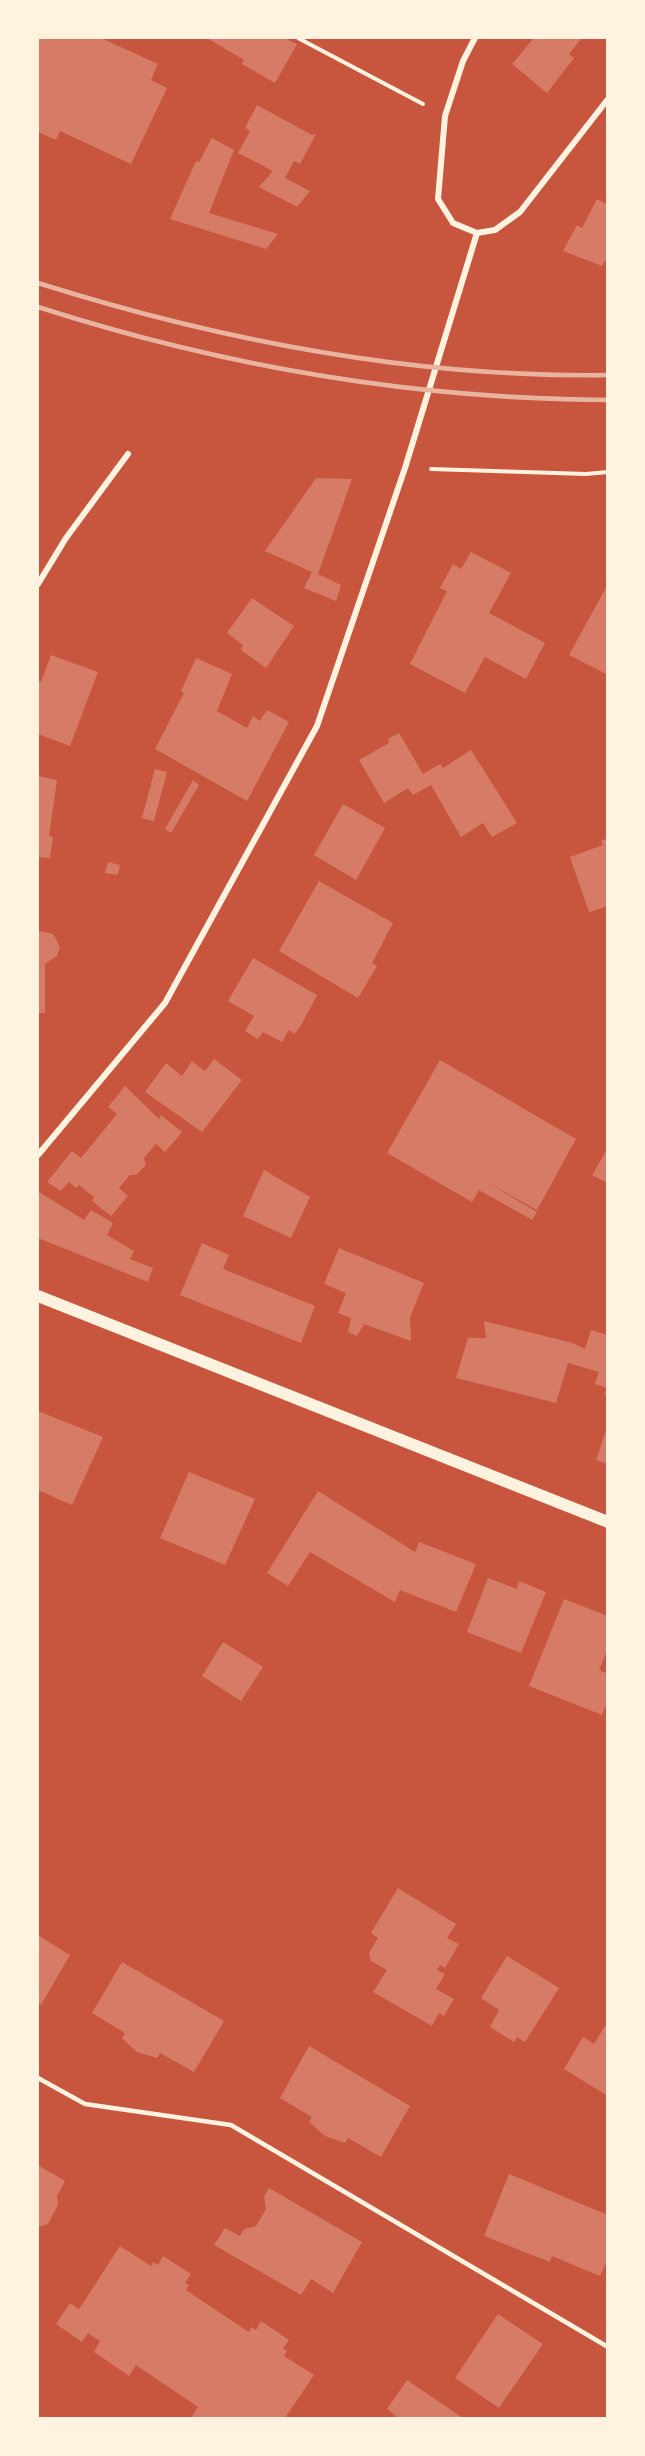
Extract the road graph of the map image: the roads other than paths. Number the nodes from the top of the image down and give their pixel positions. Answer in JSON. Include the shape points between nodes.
{"nodes":[{"id":1,"x":475,"y":38,"type":"edge"},
{"id":2,"x":608,"y":99,"type":"edge"},
{"id":3,"x":477,"y":233,"type":"junction"},
{"id":4,"x":128,"y":454,"type":"dead end"},
{"id":5,"x":38,"y":585,"type":"edge"},
{"id":6,"x":38,"y":1155,"type":"edge"},
{"id":7,"x":38,"y":1296,"type":"edge"},
{"id":8,"x":608,"y":1522,"type":"edge"},
{"id":9,"x":38,"y":2078,"type":"edge"},
{"id":10,"x":608,"y":2347,"type":"edge"}],
"edges":[{"from":1,"to":3,"type":"street","via":[[445,116],[438,199],[453,223]]},
{"from":2,"to":3,"type":"street","via":[[520,212],[495,230]]},
{"from":3,"to":6,"type":"street","via":[[405,468],[317,726],[165,1003]]},
{"from":4,"to":5,"type":"street","via":[[66,537]]},
{"from":7,"to":8,"type":"main road"},
{"from":9,"to":10,"type":"lane","via":[[85,2104],[231,2125]]}]}
